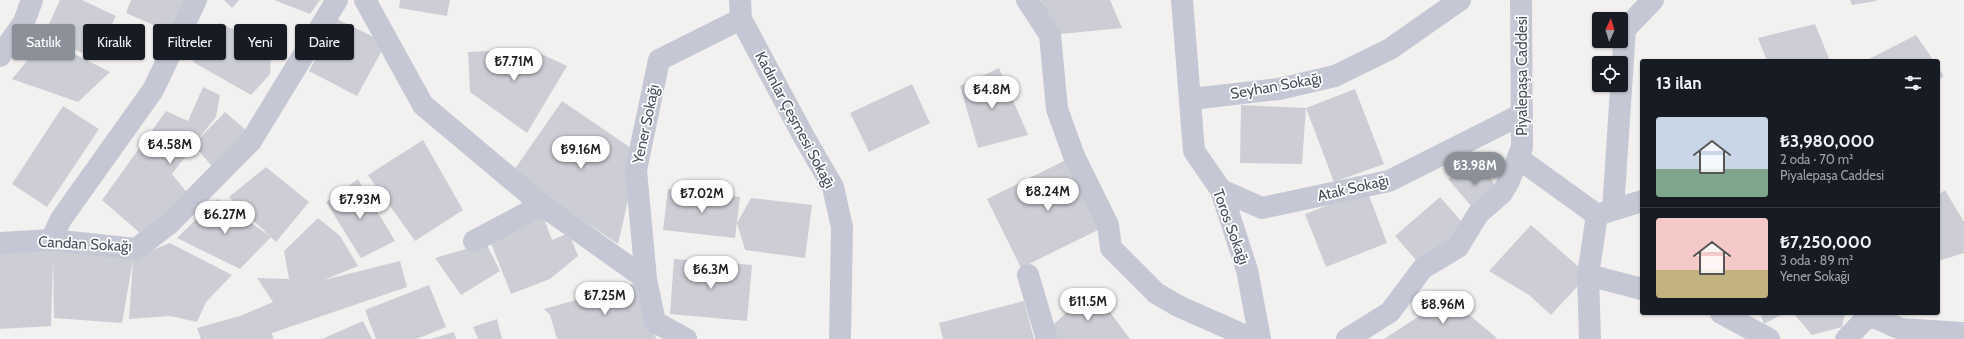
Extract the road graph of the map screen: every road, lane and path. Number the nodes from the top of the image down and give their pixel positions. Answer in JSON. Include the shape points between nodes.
{"nodes":[{"id":1,"x":32,"y":0,"type":"edge"},
{"id":2,"x":196,"y":0,"type":"edge"},
{"id":3,"x":337,"y":0,"type":"edge"},
{"id":4,"x":365,"y":0,"type":"edge"},
{"id":5,"x":1026,"y":0,"type":"edge"},
{"id":6,"x":1182,"y":0,"type":"edge"},
{"id":7,"x":1460,"y":0,"type":"edge"},
{"id":8,"x":1521,"y":0,"type":"edge"},
{"id":9,"x":1652,"y":0,"type":"edge"},
{"id":10,"x":741,"y":9,"type":"edge"},
{"id":11,"x":0,"y":56,"type":"edge"},
{"id":12,"x":1190,"y":99,"type":"junction"},
{"id":13,"x":1522,"y":114,"type":"junction"},
{"id":14,"x":1518,"y":158,"type":"junction"},
{"id":15,"x":1221,"y":190,"type":"junction"},
{"id":16,"x":1640,"y":202,"type":"edge"},
{"id":17,"x":542,"y":206,"type":"junction"},
{"id":18,"x":1605,"y":213,"type":"junction"},
{"id":19,"x":51,"y":240,"type":"junction"},
{"id":20,"x":474,"y":241,"type":"dead end"},
{"id":21,"x":0,"y":243,"type":"edge"},
{"id":22,"x":1028,"y":275,"type":"dead end"},
{"id":23,"x":1588,"y":275,"type":"junction"},
{"id":24,"x":646,"y":280,"type":"junction"},
{"id":25,"x":1640,"y":288,"type":"edge"},
{"id":26,"x":1725,"y":315,"type":"edge"},
{"id":27,"x":1867,"y":315,"type":"edge"},
{"id":28,"x":1870,"y":315,"type":"edge"},
{"id":29,"x":1964,"y":333,"type":"edge"},
{"id":30,"x":686,"y":339,"type":"edge"},
{"id":31,"x":840,"y":339,"type":"edge"},
{"id":32,"x":1047,"y":339,"type":"edge"},
{"id":33,"x":1253,"y":339,"type":"edge"},
{"id":34,"x":1260,"y":339,"type":"edge"},
{"id":35,"x":1347,"y":339,"type":"edge"},
{"id":36,"x":1590,"y":339,"type":"edge"},
{"id":37,"x":1769,"y":339,"type":"edge"},
{"id":38,"x":1846,"y":339,"type":"edge"}],
"edges":[{"from":1,"to":11,"type":"street","via":[[24,22]]},
{"from":2,"to":19,"type":"street","via":[[153,90],[62,219]]},
{"from":3,"to":19,"type":"street","name":"Candan Sokağı","via":[[251,141],[169,224],[136,250]]},
{"from":4,"to":17,"type":"street","via":[[423,105]]},
{"from":5,"to":33,"type":"street","via":[[1050,35],[1057,109],[1074,156],[1108,225],[1111,248],[1156,293],[1178,306]]},
{"from":6,"to":12,"type":"street","name":"Toros Sokağı"},
{"from":7,"to":12,"type":"street","name":"Seyhan Sokağı","via":[[1390,48],[1335,76],[1279,89]]},
{"from":8,"to":13,"type":"street","name":"Piyalepaşa Caddesi"},
{"from":9,"to":18,"type":"street","via":[[1625,29]]},
{"from":10,"to":24,"type":"street","name":"Yener Sokağı","via":[[659,60],[636,170]]},
{"from":10,"to":31,"type":"street","name":"Kadınlar Çeşmesi Sokağı","via":[[804,137],[833,187],[842,227]]},
{"from":12,"to":15,"type":"street","name":"Toros Sokağı","via":[[1194,150]]},
{"from":13,"to":14,"type":"street","name":"Piyalepaşa Caddesi","via":[[1522,147]]},
{"from":13,"to":15,"type":"street","name":"Atak Sokağı","via":[[1389,181],[1262,208]]},
{"from":14,"to":18,"type":"street"},
{"from":14,"to":35,"type":"street","name":"Piyalepaşa Caddesi","via":[[1502,193],[1478,214],[1458,247],[1423,268],[1390,312]]},
{"from":15,"to":34,"type":"street","name":"Toros Sokağı","via":[[1247,270]]},
{"from":16,"to":18,"type":"street"},
{"from":17,"to":20,"type":"street"},
{"from":17,"to":24,"type":"street"},
{"from":18,"to":23,"type":"street"},
{"from":19,"to":21,"type":"street","name":"Candan Sokağı"},
{"from":22,"to":32,"type":"street"},
{"from":23,"to":25,"type":"street"},
{"from":23,"to":36,"type":"street"},
{"from":24,"to":30,"type":"street","via":[[655,322]]},
{"from":26,"to":37,"type":"street"},
{"from":27,"to":38,"type":"street"},
{"from":28,"to":29,"type":"street","via":[[1901,329]]}]}
